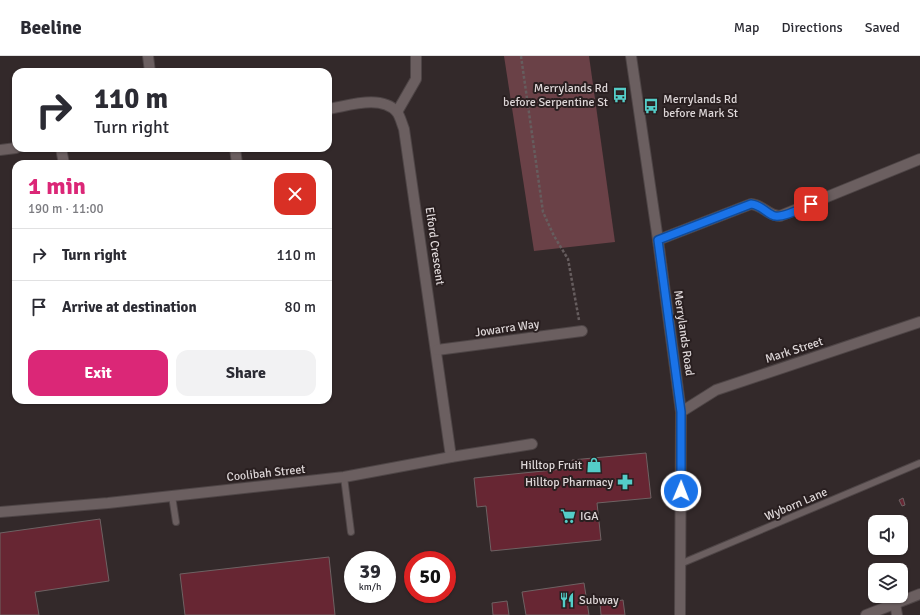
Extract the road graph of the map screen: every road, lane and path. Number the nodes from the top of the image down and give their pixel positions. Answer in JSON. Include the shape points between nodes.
{"nodes":[{"id":1,"x":148,"y":56,"type":"edge"},
{"id":2,"x":416,"y":56,"type":"edge"},
{"id":3,"x":521,"y":56,"type":"edge"},
{"id":4,"x":631,"y":56,"type":"edge"},
{"id":5,"x":150,"y":68,"type":"edge"},
{"id":6,"x":332,"y":108,"type":"edge"},
{"id":7,"x":397,"y":112,"type":"junction"},
{"id":8,"x":12,"y":148,"type":"edge"},
{"id":9,"x":0,"y":150,"type":"edge"},
{"id":10,"x":920,"y":159,"type":"edge"},
{"id":11,"x":658,"y":240,"type":"junction"},
{"id":12,"x":920,"y":322,"type":"edge"},
{"id":13,"x":582,"y":331,"type":"joint"},
{"id":14,"x":436,"y":350,"type":"junction"},
{"id":15,"x":681,"y":412,"type":"junction"},
{"id":16,"x":532,"y":444,"type":"dead end"},
{"id":17,"x":451,"y":457,"type":"junction"},
{"id":18,"x":920,"y":463,"type":"edge"},
{"id":19,"x":344,"y":477,"type":"junction"},
{"id":20,"x":172,"y":496,"type":"junction"},
{"id":21,"x":0,"y":512,"type":"edge"},
{"id":22,"x":176,"y":522,"type":"dead end"},
{"id":23,"x":351,"y":532,"type":"dead end"},
{"id":24,"x":680,"y":564,"type":"junction"},
{"id":25,"x":920,"y":594,"type":"edge"},
{"id":26,"x":908,"y":598,"type":"edge"},
{"id":27,"x":895,"y":603,"type":"joint"},
{"id":28,"x":680,"y":615,"type":"edge"},
{"id":29,"x":866,"y":615,"type":"edge"},
{"id":30,"x":897,"y":615,"type":"edge"}],
"edges":[{"from":1,"to":5,"type":"street"},
{"from":2,"to":7,"type":"street","via":[[416,79]]},
{"from":3,"to":13,"type":"path","via":[[543,212],[568,259]]},
{"from":4,"to":11,"type":"street","name":"Merrylands Road"},
{"from":6,"to":7,"type":"street","via":[[376,102],[387,104]]},
{"from":7,"to":14,"type":"street","name":"Elford Crescent","via":[[408,150]]},
{"from":8,"to":9,"type":"street"},
{"from":10,"to":11,"type":"street","via":[[780,216],[774,216],[758,204],[751,204]]},
{"from":11,"to":15,"type":"street","name":"Merrylands Road"},
{"from":12,"to":15,"type":"street","name":"Mark Street","via":[[716,390]]},
{"from":13,"to":14,"type":"street","name":"Jowarra Way"},
{"from":14,"to":17,"type":"street","name":"Elford Crescent"},
{"from":15,"to":24,"type":"street","name":"Merrylands Road"},
{"from":16,"to":17,"type":"street","name":"Coolibah Street"},
{"from":17,"to":19,"type":"street","name":"Coolibah Street"},
{"from":18,"to":24,"type":"lane","name":"Wyborn Lane"},
{"from":19,"to":20,"type":"street","name":"Coolibah Street"},
{"from":19,"to":23,"type":"lane"},
{"from":20,"to":21,"type":"street","name":"Coolibah Street"},
{"from":20,"to":22,"type":"lane"},
{"from":24,"to":28,"type":"street","name":"Merrylands Road"},
{"from":25,"to":26,"type":"street"},
{"from":27,"to":29,"type":"street"},
{"from":27,"to":30,"type":"street"}]}
